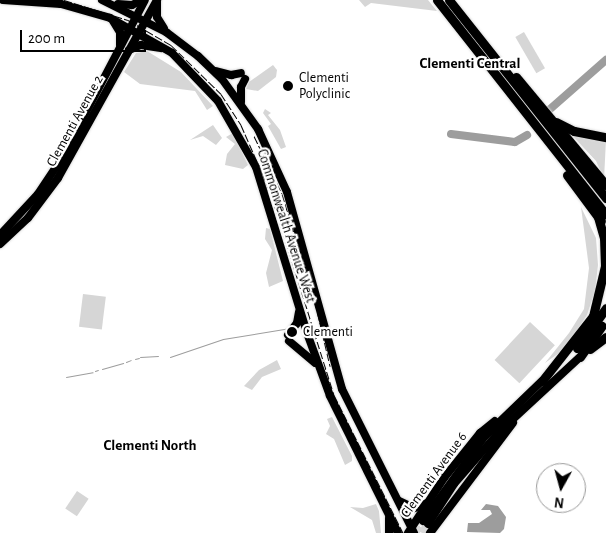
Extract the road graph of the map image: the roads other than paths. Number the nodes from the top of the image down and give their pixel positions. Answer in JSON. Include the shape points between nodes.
{"nodes":[{"id":1,"x":3,"y":0,"type":"edge"},
{"id":2,"x":102,"y":0,"type":"edge"},
{"id":3,"x":144,"y":0,"type":"edge"},
{"id":4,"x":157,"y":0,"type":"edge"},
{"id":5,"x":437,"y":0,"type":"edge"},
{"id":6,"x":450,"y":0,"type":"edge"},
{"id":7,"x":111,"y":3,"type":"junction"},
{"id":8,"x":137,"y":16,"type":"junction"},
{"id":9,"x":110,"y":18,"type":"junction"},
{"id":10,"x":145,"y":20,"type":"junction"},
{"id":11,"x":130,"y":28,"type":"junction"},
{"id":12,"x":138,"y":32,"type":"junction"},
{"id":13,"x":166,"y":32,"type":"junction"},
{"id":14,"x":124,"y":49,"type":"junction"},
{"id":15,"x":172,"y":53,"type":"junction"},
{"id":16,"x":495,"y":56,"type":"junction"},
{"id":17,"x":212,"y":69,"type":"junction"},
{"id":18,"x":242,"y":105,"type":"junction"},
{"id":19,"x":554,"y":121,"type":"junction"},
{"id":20,"x":606,"y":136,"type":"edge"},
{"id":21,"x":606,"y":185,"type":"edge"},
{"id":22,"x":606,"y":198,"type":"edge"},
{"id":23,"x":602,"y":216,"type":"edge"},
{"id":24,"x":606,"y":228,"type":"edge"},
{"id":25,"x":0,"y":235,"type":"edge"},
{"id":26,"x":0,"y":244,"type":"edge"},
{"id":27,"x":299,"y":308,"type":"junction"},
{"id":28,"x":606,"y":308,"type":"edge"},
{"id":29,"x":606,"y":320,"type":"edge"},
{"id":30,"x":606,"y":338,"type":"edge"},
{"id":31,"x":580,"y":357,"type":"junction"},
{"id":32,"x":318,"y":366,"type":"junction"},
{"id":33,"x":542,"y":381,"type":"junction"},
{"id":34,"x":505,"y":414,"type":"junction"},
{"id":35,"x":515,"y":416,"type":"junction"},
{"id":36,"x":397,"y":500,"type":"junction"},
{"id":37,"x":429,"y":502,"type":"junction"},
{"id":38,"x":389,"y":515,"type":"junction"},
{"id":39,"x":438,"y":521,"type":"junction"},
{"id":40,"x":411,"y":531,"type":"edge"},
{"id":41,"x":389,"y":533,"type":"edge"},
{"id":42,"x":398,"y":533,"type":"edge"},
{"id":43,"x":430,"y":533,"type":"tunnel mouth"},
{"id":44,"x":436,"y":533,"type":"edge"}],
"edges":[{"from":1,"to":9,"type":"main road","name":"Commonwealth Avenue West","via":[[61,4]]},
{"from":2,"to":7,"type":"main road","name":"Commonwealth Avenue West"},
{"from":3,"to":7,"type":"main road","via":[[132,5]]},
{"from":3,"to":8,"type":"main road","name":"Clementi Avenue 2"},
{"from":4,"to":10,"type":"main road","name":"Clementi Avenue 2"},
{"from":4,"to":13,"type":"main road","via":[[157,17]]},
{"from":5,"to":23,"type":"highway"},
{"from":6,"to":16,"type":"highway"},
{"from":7,"to":8,"type":"main road","name":"Commonwealth Avenue West"},
{"from":8,"to":10,"type":"main road","name":"Commonwealth Avenue West"},
{"from":8,"to":11,"type":"main road","name":"Clementi Avenue 2"},
{"from":9,"to":11,"type":"main road","name":"Commonwealth Avenue West"},
{"from":9,"to":14,"type":"main road","via":[[120,32]]},
{"from":10,"to":12,"type":"main road","name":"Clementi Avenue 2"},
{"from":10,"to":13,"type":"main road","name":"Commonwealth Avenue West"},
{"from":11,"to":12,"type":"main road","name":"Commonwealth Avenue West"},
{"from":11,"to":14,"type":"main road","name":"Clementi Avenue 2"},
{"from":12,"to":14,"type":"main road","name":"Clementi Avenue 2"},
{"from":12,"to":15,"type":"main road","name":"Commonwealth Avenue West"},
{"from":13,"to":17,"type":"main road","name":"Commonwealth Avenue West"},
{"from":14,"to":15,"type":"main road","via":[[147,45]]},
{"from":14,"to":25,"type":"main road","name":"Clementi Avenue 2","via":[[38,194]]},
{"from":14,"to":26,"type":"main road","name":"Clementi Avenue 2","via":[[58,178],[28,218]]},
{"from":15,"to":27,"type":"main road","name":"Commonwealth Avenue West","via":[[213,94],[253,158]]},
{"from":16,"to":19,"type":"highway","via":[[501,58]]},
{"from":16,"to":22,"type":"highway"},
{"from":17,"to":18,"type":"main road","name":"Commonwealth Avenue West"},
{"from":17,"to":18,"type":"main road","via":[[243,76]]},
{"from":18,"to":36,"type":"main road","name":"Commonwealth Avenue West","via":[[272,154],[286,192],[342,389]]},
{"from":19,"to":20,"type":"highway","via":[[574,131]]},
{"from":19,"to":21,"type":"highway"},
{"from":23,"to":24,"type":"highway"},
{"from":23,"to":33,"type":"highway","via":[[606,266],[593,316]]},
{"from":27,"to":32,"type":"main road","name":"Commonwealth Avenue West"},
{"from":27,"to":32,"type":"main road","via":[[297,323],[288,338]]},
{"from":28,"to":33,"type":"highway","via":[[586,338]]},
{"from":29,"to":31,"type":"highway"},
{"from":30,"to":31,"type":"highway"},
{"from":31,"to":35,"type":"main road","name":"Clementi Avenue 6"},
{"from":32,"to":38,"type":"main road","name":"Commonwealth Avenue West"},
{"from":33,"to":34,"type":"main road","name":"Clementi Avenue 6"},
{"from":34,"to":35,"type":"main road","name":"Clementi Avenue 6","via":[[450,481],[425,522]]},
{"from":34,"to":37,"type":"main road","name":"Clementi Avenue 6","via":[[476,438]]},
{"from":35,"to":39,"type":"main road","name":"Clementi Avenue 6","via":[[511,426]]},
{"from":36,"to":37,"type":"main road","via":[[414,508]]},
{"from":36,"to":40,"type":"main road","name":"Commonwealth Avenue West"},
{"from":37,"to":40,"type":"main road","name":"Clementi Avenue 6"},
{"from":38,"to":41,"type":"main road"},
{"from":38,"to":42,"type":"main road","name":"Commonwealth Avenue West"},
{"from":39,"to":43,"type":"main road","name":"Clementi Avenue 6"},
{"from":39,"to":44,"type":"main road"}]}
